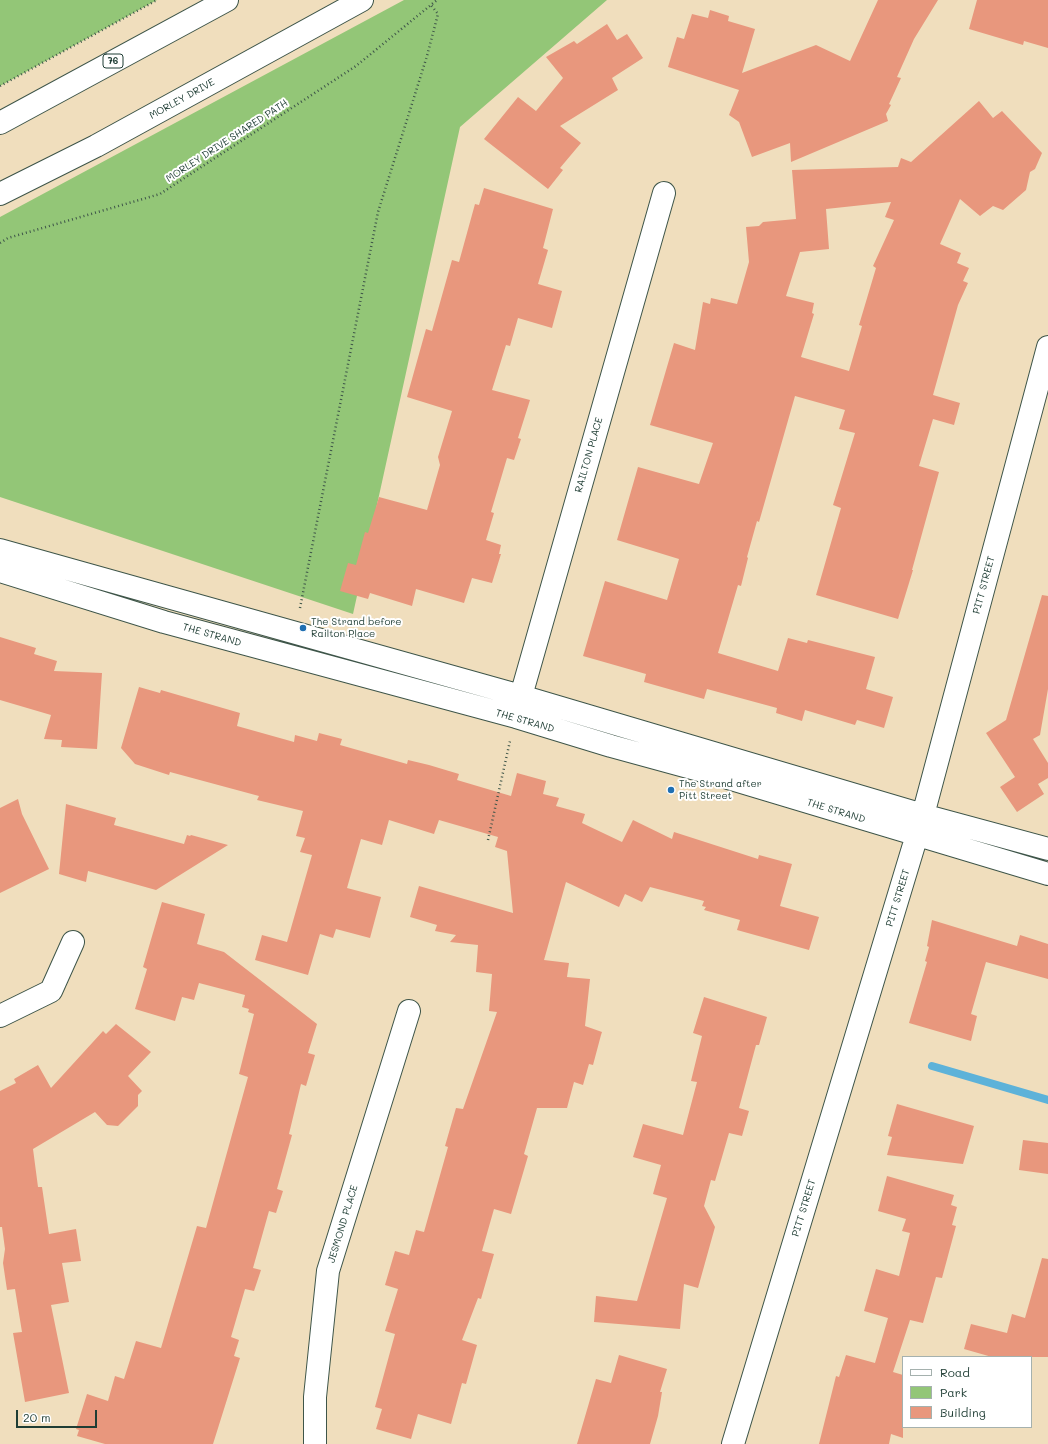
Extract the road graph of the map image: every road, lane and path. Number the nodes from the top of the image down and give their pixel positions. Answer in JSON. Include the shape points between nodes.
{"nodes":[{"id":1,"x":157,"y":0,"type":"edge"},
{"id":2,"x":227,"y":0,"type":"edge"},
{"id":3,"x":362,"y":0,"type":"edge"},
{"id":4,"x":437,"y":0,"type":"edge"},
{"id":5,"x":432,"y":4,"type":"junction"},
{"id":6,"x":0,"y":86,"type":"edge"},
{"id":7,"x":0,"y":123,"type":"edge"},
{"id":8,"x":664,"y":193,"type":"dead end"},
{"id":9,"x":0,"y":194,"type":"edge"},
{"id":10,"x":0,"y":243,"type":"edge"},
{"id":11,"x":1048,"y":347,"type":"edge"},
{"id":12,"x":0,"y":550,"type":"edge"},
{"id":13,"x":0,"y":571,"type":"edge"},
{"id":14,"x":295,"y":632,"type":"junction"},
{"id":15,"x":520,"y":696,"type":"junction"},
{"id":16,"x":516,"y":717,"type":"junction"},
{"id":17,"x":923,"y":815,"type":"junction"},
{"id":18,"x":917,"y":835,"type":"junction"},
{"id":19,"x":488,"y":840,"type":"dead end"},
{"id":20,"x":1048,"y":849,"type":"edge"},
{"id":21,"x":1048,"y":874,"type":"edge"},
{"id":22,"x":73,"y":942,"type":"dead end"},
{"id":23,"x":409,"y":1011,"type":"dead end"},
{"id":24,"x":0,"y":1016,"type":"edge"},
{"id":25,"x":315,"y":1444,"type":"edge"},
{"id":26,"x":733,"y":1444,"type":"edge"}],
"edges":[{"from":1,"to":6,"type":"path"},
{"from":2,"to":7,"type":"main road","number":"76"},
{"from":3,"to":9,"type":"main road","name":"MORLEY DRIVE","via":[[96,146]]},
{"from":4,"to":5,"type":"path","name":"MORLEY DRIVE SHARED PATH"},
{"from":5,"to":10,"type":"path","name":"MORLEY DRIVE SHARED PATH","via":[[356,66],[160,194],[8,238]]},
{"from":5,"to":14,"type":"path","via":[[438,14],[378,212]]},
{"from":8,"to":15,"type":"main road","name":"RAILTON PLACE"},
{"from":11,"to":17,"type":"main road","name":"PITT STREET"},
{"from":12,"to":14,"type":"main road","name":"THE STRAND"},
{"from":13,"to":16,"type":"main road","name":"THE STRAND","via":[[164,622]]},
{"from":14,"to":15,"type":"main road","name":"THE STRAND"},
{"from":15,"to":16,"type":"main road","name":"RAILTON PLACE"},
{"from":15,"to":17,"type":"main road","name":"THE STRAND"},
{"from":16,"to":18,"type":"main road","name":"THE STRAND"},
{"from":16,"to":19,"type":"path"},
{"from":17,"to":18,"type":"main road","name":"PITT STREET"},
{"from":17,"to":20,"type":"main road","name":"THE STRAND"},
{"from":18,"to":21,"type":"main road","name":"THE STRAND"},
{"from":18,"to":26,"type":"main road","name":"PITT STREET"},
{"from":22,"to":24,"type":"main road","via":[[51,991]]},
{"from":23,"to":25,"type":"main road","name":"JESMOND PLACE","via":[[328,1271],[315,1396]]}]}
